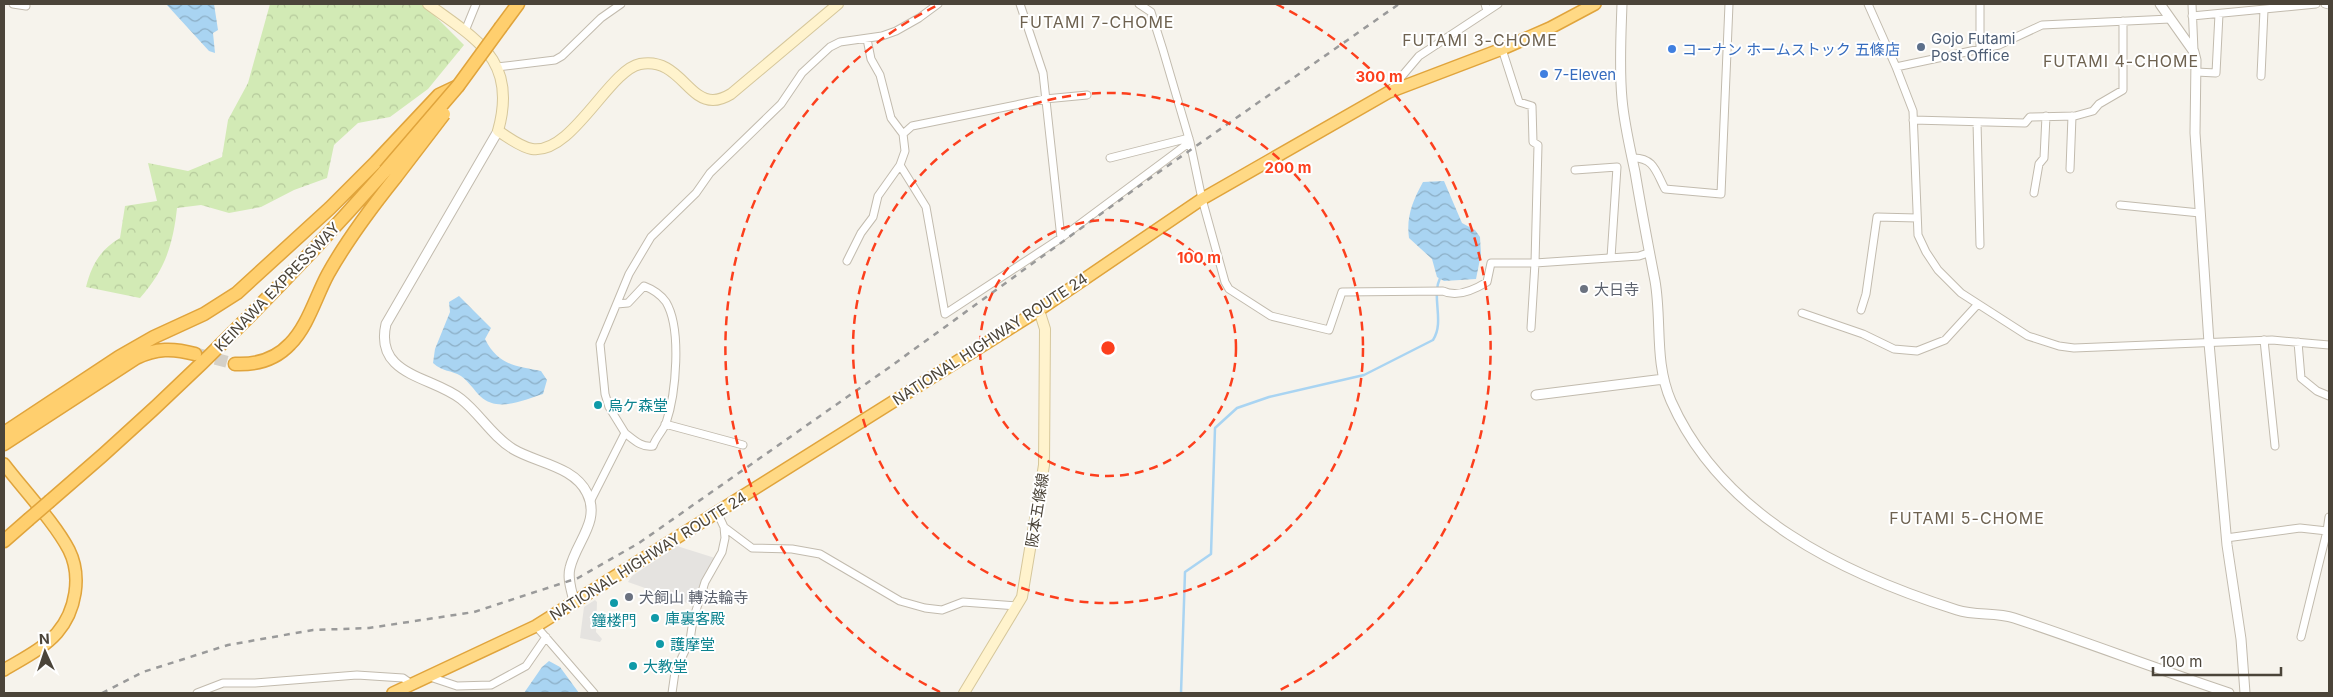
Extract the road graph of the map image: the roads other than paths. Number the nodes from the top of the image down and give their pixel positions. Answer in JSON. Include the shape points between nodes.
{"nodes":[{"id":1,"x":14,"y":4,"type":"edge"},
{"id":2,"x":428,"y":4,"type":"edge"},
{"id":3,"x":476,"y":4,"type":"edge"},
{"id":4,"x":518,"y":4,"type":"edge"},
{"id":5,"x":621,"y":4,"type":"edge"},
{"id":6,"x":838,"y":4,"type":"edge"},
{"id":7,"x":938,"y":4,"type":"edge"},
{"id":8,"x":1020,"y":4,"type":"edge"},
{"id":9,"x":1139,"y":4,"type":"edge"},
{"id":10,"x":1498,"y":4,"type":"edge"},
{"id":11,"x":1595,"y":4,"type":"edge"},
{"id":12,"x":1622,"y":4,"type":"edge"},
{"id":13,"x":1729,"y":4,"type":"edge"},
{"id":14,"x":1868,"y":4,"type":"edge"},
{"id":15,"x":1980,"y":4,"type":"edge"},
{"id":16,"x":2160,"y":4,"type":"edge"},
{"id":17,"x":2192,"y":4,"type":"edge"},
{"id":18,"x":2316,"y":4,"type":"edge"},
{"id":19,"x":2325,"y":4,"type":"edge"},
{"id":20,"x":2329,"y":5,"type":"edge"},
{"id":21,"x":26,"y":6,"type":"dead end"},
{"id":22,"x":1486,"y":7,"type":"edge"},
{"id":23,"x":2264,"y":10,"type":"junction"},
{"id":24,"x":2219,"y":14,"type":"junction"},
{"id":25,"x":2192,"y":16,"type":"junction"},
{"id":26,"x":2170,"y":19,"type":"junction"},
{"id":27,"x":2123,"y":21,"type":"junction"},
{"id":28,"x":465,"y":31,"type":"junction"},
{"id":29,"x":492,"y":39,"type":"junction"},
{"id":30,"x":868,"y":39,"type":"junction"},
{"id":31,"x":1502,"y":49,"type":"junction"},
{"id":32,"x":1980,"y":50,"type":"junction"},
{"id":33,"x":2194,"y":52,"type":"junction"},
{"id":34,"x":497,"y":67,"type":"junction"},
{"id":35,"x":1896,"y":67,"type":"junction"},
{"id":36,"x":2196,"y":72,"type":"junction"},
{"id":37,"x":2261,"y":76,"type":"dead end"},
{"id":38,"x":1389,"y":92,"type":"junction"},
{"id":39,"x":1087,"y":96,"type":"dead end"},
{"id":40,"x":1045,"y":99,"type":"junction"},
{"id":41,"x":2046,"y":116,"type":"junction"},
{"id":42,"x":2072,"y":116,"type":"junction"},
{"id":43,"x":1913,"y":120,"type":"junction"},
{"id":44,"x":1977,"y":122,"type":"junction"},
{"id":45,"x":498,"y":131,"type":"junction"},
{"id":46,"x":903,"y":134,"type":"junction"},
{"id":47,"x":1190,"y":140,"type":"junction"},
{"id":48,"x":1110,"y":158,"type":"dead end"},
{"id":49,"x":1632,"y":158,"type":"junction"},
{"id":50,"x":900,"y":165,"type":"junction"},
{"id":51,"x":2070,"y":169,"type":"dead end"},
{"id":52,"x":386,"y":170,"type":"junction"},
{"id":53,"x":1575,"y":170,"type":"dead end"},
{"id":54,"x":2034,"y":192,"type":"dead end"},
{"id":55,"x":1202,"y":199,"type":"junction"},
{"id":56,"x":2120,"y":206,"type":"dead end"},
{"id":57,"x":2200,"y":213,"type":"junction"},
{"id":58,"x":1917,"y":218,"type":"junction"},
{"id":59,"x":1061,"y":238,"type":"junction"},
{"id":60,"x":1980,"y":245,"type":"dead end"},
{"id":61,"x":1648,"y":253,"type":"junction"},
{"id":62,"x":1611,"y":258,"type":"junction"},
{"id":63,"x":847,"y":261,"type":"dead end"},
{"id":64,"x":1535,"y":263,"type":"junction"},
{"id":65,"x":617,"y":304,"type":"junction"},
{"id":66,"x":1978,"y":304,"type":"junction"},
{"id":67,"x":1039,"y":310,"type":"junction"},
{"id":68,"x":1861,"y":310,"type":"dead end"},
{"id":69,"x":1802,"y":313,"type":"dead end"},
{"id":70,"x":1531,"y":328,"type":"dead end"},
{"id":71,"x":2264,"y":340,"type":"junction"},
{"id":72,"x":2298,"y":342,"type":"junction"},
{"id":73,"x":2209,"y":343,"type":"junction"},
{"id":74,"x":2329,"y":345,"type":"edge"},
{"id":75,"x":195,"y":354,"type":"tunnel mouth"},
{"id":76,"x":235,"y":364,"type":"tunnel mouth"},
{"id":77,"x":1664,"y":379,"type":"junction"},
{"id":78,"x":1536,"y":395,"type":"dead end"},
{"id":79,"x":2329,"y":396,"type":"edge"},
{"id":80,"x":666,"y":424,"type":"junction"},
{"id":81,"x":4,"y":433,"type":"edge"},
{"id":82,"x":625,"y":433,"type":"junction"},
{"id":83,"x":4,"y":444,"type":"edge"},
{"id":84,"x":743,"y":445,"type":"dead end"},
{"id":85,"x":2275,"y":446,"type":"dead end"},
{"id":86,"x":4,"y":464,"type":"edge"},
{"id":87,"x":590,"y":502,"type":"junction"},
{"id":88,"x":718,"y":512,"type":"junction"},
{"id":89,"x":2329,"y":517,"type":"edge"},
{"id":90,"x":724,"y":527,"type":"junction"},
{"id":91,"x":2327,"y":532,"type":"junction"},
{"id":92,"x":2226,"y":538,"type":"junction"},
{"id":93,"x":4,"y":541,"type":"edge"},
{"id":94,"x":574,"y":602,"type":"junction"},
{"id":95,"x":1016,"y":606,"type":"junction"},
{"id":96,"x":536,"y":626,"type":"junction"},
{"id":97,"x":546,"y":637,"type":"junction"},
{"id":98,"x":2301,"y":637,"type":"dead end"},
{"id":99,"x":4,"y":670,"type":"edge"},
{"id":100,"x":430,"y":677,"type":"junction"},
{"id":101,"x":414,"y":685,"type":"junction"},
{"id":102,"x":400,"y":692,"type":"edge"},
{"id":103,"x":197,"y":693,"type":"edge"},
{"id":104,"x":594,"y":693,"type":"edge"},
{"id":105,"x":672,"y":693,"type":"edge"},
{"id":106,"x":964,"y":693,"type":"edge"},
{"id":107,"x":2229,"y":693,"type":"edge"},
{"id":108,"x":2245,"y":693,"type":"edge"}],
"edges":[{"from":1,"to":21,"type":"street"},
{"from":2,"to":28,"type":"main road"},
{"from":3,"to":28,"type":"street"},
{"from":4,"to":29,"type":"highway","name":"KEINAWA EXPRESSWAY","bridge":true},
{"from":5,"to":34,"type":"street","via":[[555,60]]},
{"from":6,"to":45,"type":"main road","via":[[731,94],[720,99],[712,100],[697,94],[669,68],[640,64],[623,73],[586,116],[553,144],[530,148]]},
{"from":7,"to":30,"type":"street","via":[[896,31]]},
{"from":8,"to":40,"type":"street","via":[[1043,73]]},
{"from":9,"to":47,"type":"street","via":[[1150,12]]},
{"from":10,"to":22,"type":"street"},
{"from":11,"to":31,"type":"highway","name":"NATIONAL HIGHWAY ROUTE 24"},
{"from":12,"to":49,"type":"street","via":[[1622,101]]},
{"from":13,"to":49,"type":"street","via":[[1721,194],[1666,189],[1650,161]]},
{"from":14,"to":35,"type":"street"},
{"from":15,"to":32,"type":"street"},
{"from":16,"to":26,"type":"street"},
{"from":17,"to":25,"type":"street"},
{"from":18,"to":23,"type":"street"},
{"from":19,"to":20,"type":"street"},
{"from":22,"to":38,"type":"street","via":[[1419,56]]},
{"from":23,"to":24,"type":"street"},
{"from":23,"to":37,"type":"street"},
{"from":24,"to":25,"type":"street"},
{"from":24,"to":36,"type":"street","via":[[2216,73]]},
{"from":25,"to":33,"type":"street"},
{"from":26,"to":27,"type":"street"},
{"from":26,"to":33,"type":"street"},
{"from":27,"to":32,"type":"street","via":[[2042,25],[2012,40]]},
{"from":27,"to":42,"type":"street","via":[[2123,90],[2093,111]]},
{"from":28,"to":34,"type":"main road","via":[[482,45]]},
{"from":29,"to":52,"type":"highway","name":"KEINAWA EXPRESSWAY","bridge":true,"via":[[458,86]]},
{"from":29,"to":52,"type":"highway","bridge":true,"via":[[482,62]]},
{"from":30,"to":46,"type":"street","via":[[892,118]]},
{"from":30,"to":65,"type":"street","via":[[840,42],[830,47],[802,73],[781,104],[651,236],[629,274]]},
{"from":31,"to":38,"type":"highway","name":"NATIONAL HIGHWAY ROUTE 24"},
{"from":31,"to":64,"type":"street","via":[[1519,102],[1532,106],[1532,142],[1538,145]]},
{"from":32,"to":35,"type":"street"},
{"from":33,"to":36,"type":"street"},
{"from":34,"to":45,"type":"main road","via":[[504,99]]},
{"from":35,"to":43,"type":"street","via":[[1909,97]]},
{"from":36,"to":57,"type":"street","via":[[2195,133]]},
{"from":38,"to":55,"type":"highway","name":"NATIONAL HIGHWAY ROUTE 24"},
{"from":39,"to":40,"type":"street"},
{"from":40,"to":46,"type":"street","via":[[912,126]]},
{"from":40,"to":59,"type":"street"},
{"from":41,"to":42,"type":"street"},
{"from":41,"to":44,"type":"street","via":[[2030,117],[2025,123]]},
{"from":41,"to":54,"type":"street","via":[[2044,158],[2039,164]]},
{"from":42,"to":51,"type":"street"},
{"from":43,"to":44,"type":"street"},
{"from":43,"to":58,"type":"street"},
{"from":44,"to":60,"type":"street"},
{"from":45,"to":87,"type":"street","via":[[386,324],[385,340],[397,366],[462,399],[512,448],[572,477],[583,486]]},
{"from":46,"to":50,"type":"street","via":[[905,151]]},
{"from":47,"to":48,"type":"street"},
{"from":47,"to":55,"type":"street"},
{"from":47,"to":59,"type":"street"},
{"from":49,"to":61,"type":"street"},
{"from":50,"to":59,"type":"street","via":[[926,207],[944,314]]},
{"from":50,"to":63,"type":"street","via":[[878,196],[873,217]]},
{"from":52,"to":76,"type":"highway","via":[[291,344],[265,360]]},
{"from":52,"to":81,"type":"highway","via":[[237,293],[204,314],[119,357]]},
{"from":52,"to":93,"type":"highway","name":"KEINAWA EXPRESSWAY","bridge":true,"via":[[223,344]]},
{"from":53,"to":62,"type":"street","via":[[1617,167]]},
{"from":55,"to":64,"type":"street","via":[[1229,289],[1256,308],[1282,320],[1329,330],[1342,292],[1443,291],[1451,295],[1487,282],[1491,263]]},
{"from":55,"to":67,"type":"highway","name":"NATIONAL HIGHWAY ROUTE 24"},
{"from":56,"to":57,"type":"street"},
{"from":57,"to":73,"type":"street"},
{"from":58,"to":66,"type":"street","via":[[1918,235],[1938,270],[1961,293]]},
{"from":58,"to":68,"type":"street","via":[[1877,217]]},
{"from":61,"to":62,"type":"street"},
{"from":61,"to":77,"type":"street","via":[[1655,284],[1658,347]]},
{"from":62,"to":64,"type":"street"},
{"from":64,"to":70,"type":"street"},
{"from":65,"to":80,"type":"street","via":[[628,303],[644,286],[665,300],[669,309],[675,344],[674,381]]},
{"from":65,"to":82,"type":"street","via":[[600,344],[600,359],[608,404]]},
{"from":66,"to":69,"type":"street","via":[[1945,340],[1917,351],[1894,349],[1863,334]]},
{"from":66,"to":73,"type":"street","via":[[2028,336],[2059,346]]},
{"from":67,"to":88,"type":"highway","name":"NATIONAL HIGHWAY ROUTE 24"},
{"from":67,"to":95,"type":"main road","name":"阪本五條線","via":[[1045,329],[1044,465],[1022,597]]},
{"from":71,"to":72,"type":"street"},
{"from":71,"to":73,"type":"street"},
{"from":71,"to":85,"type":"street"},
{"from":72,"to":74,"type":"street"},
{"from":72,"to":79,"type":"street","via":[[2301,378]]},
{"from":73,"to":92,"type":"street"},
{"from":75,"to":83,"type":"highway","via":[[158,350],[136,358]]},
{"from":77,"to":78,"type":"street"},
{"from":77,"to":107,"type":"street","via":[[1671,400],[1697,447],[1726,482],[1754,509],[1831,561],[1880,584],[1960,612],[2011,617]]},
{"from":80,"to":82,"type":"street","via":[[653,446],[638,443]]},
{"from":80,"to":84,"type":"street"},
{"from":82,"to":87,"type":"street"},
{"from":86,"to":99,"type":"highway","via":[[69,550],[76,577],[72,606],[57,633]]},
{"from":87,"to":94,"type":"street","via":[[587,530],[569,570]]},
{"from":88,"to":90,"type":"street"},
{"from":88,"to":94,"type":"highway","name":"NATIONAL HIGHWAY ROUTE 24"},
{"from":89,"to":91,"type":"street"},
{"from":90,"to":95,"type":"street","via":[[752,548],[792,549],[820,554],[900,601],[925,608],[942,610],[963,602]]},
{"from":90,"to":105,"type":"street","via":[[722,552],[705,582],[690,640],[675,672]]},
{"from":91,"to":92,"type":"street","via":[[2300,528]]},
{"from":91,"to":98,"type":"street"},
{"from":92,"to":108,"type":"street"},
{"from":94,"to":96,"type":"highway","name":"NATIONAL HIGHWAY ROUTE 24"},
{"from":95,"to":106,"type":"main road","name":"阪本五條線"},
{"from":96,"to":97,"type":"street"},
{"from":96,"to":100,"type":"highway","name":"NATIONAL HIGHWAY ROUTE 24"},
{"from":97,"to":100,"type":"street","via":[[526,666],[491,685],[457,686]]},
{"from":97,"to":104,"type":"street"},
{"from":100,"to":101,"type":"highway","name":"NATIONAL HIGHWAY ROUTE 24"},
{"from":101,"to":102,"type":"highway","name":"NATIONAL HIGHWAY ROUTE 24"},
{"from":101,"to":103,"type":"street","via":[[403,678],[358,675],[223,683]]}]}
